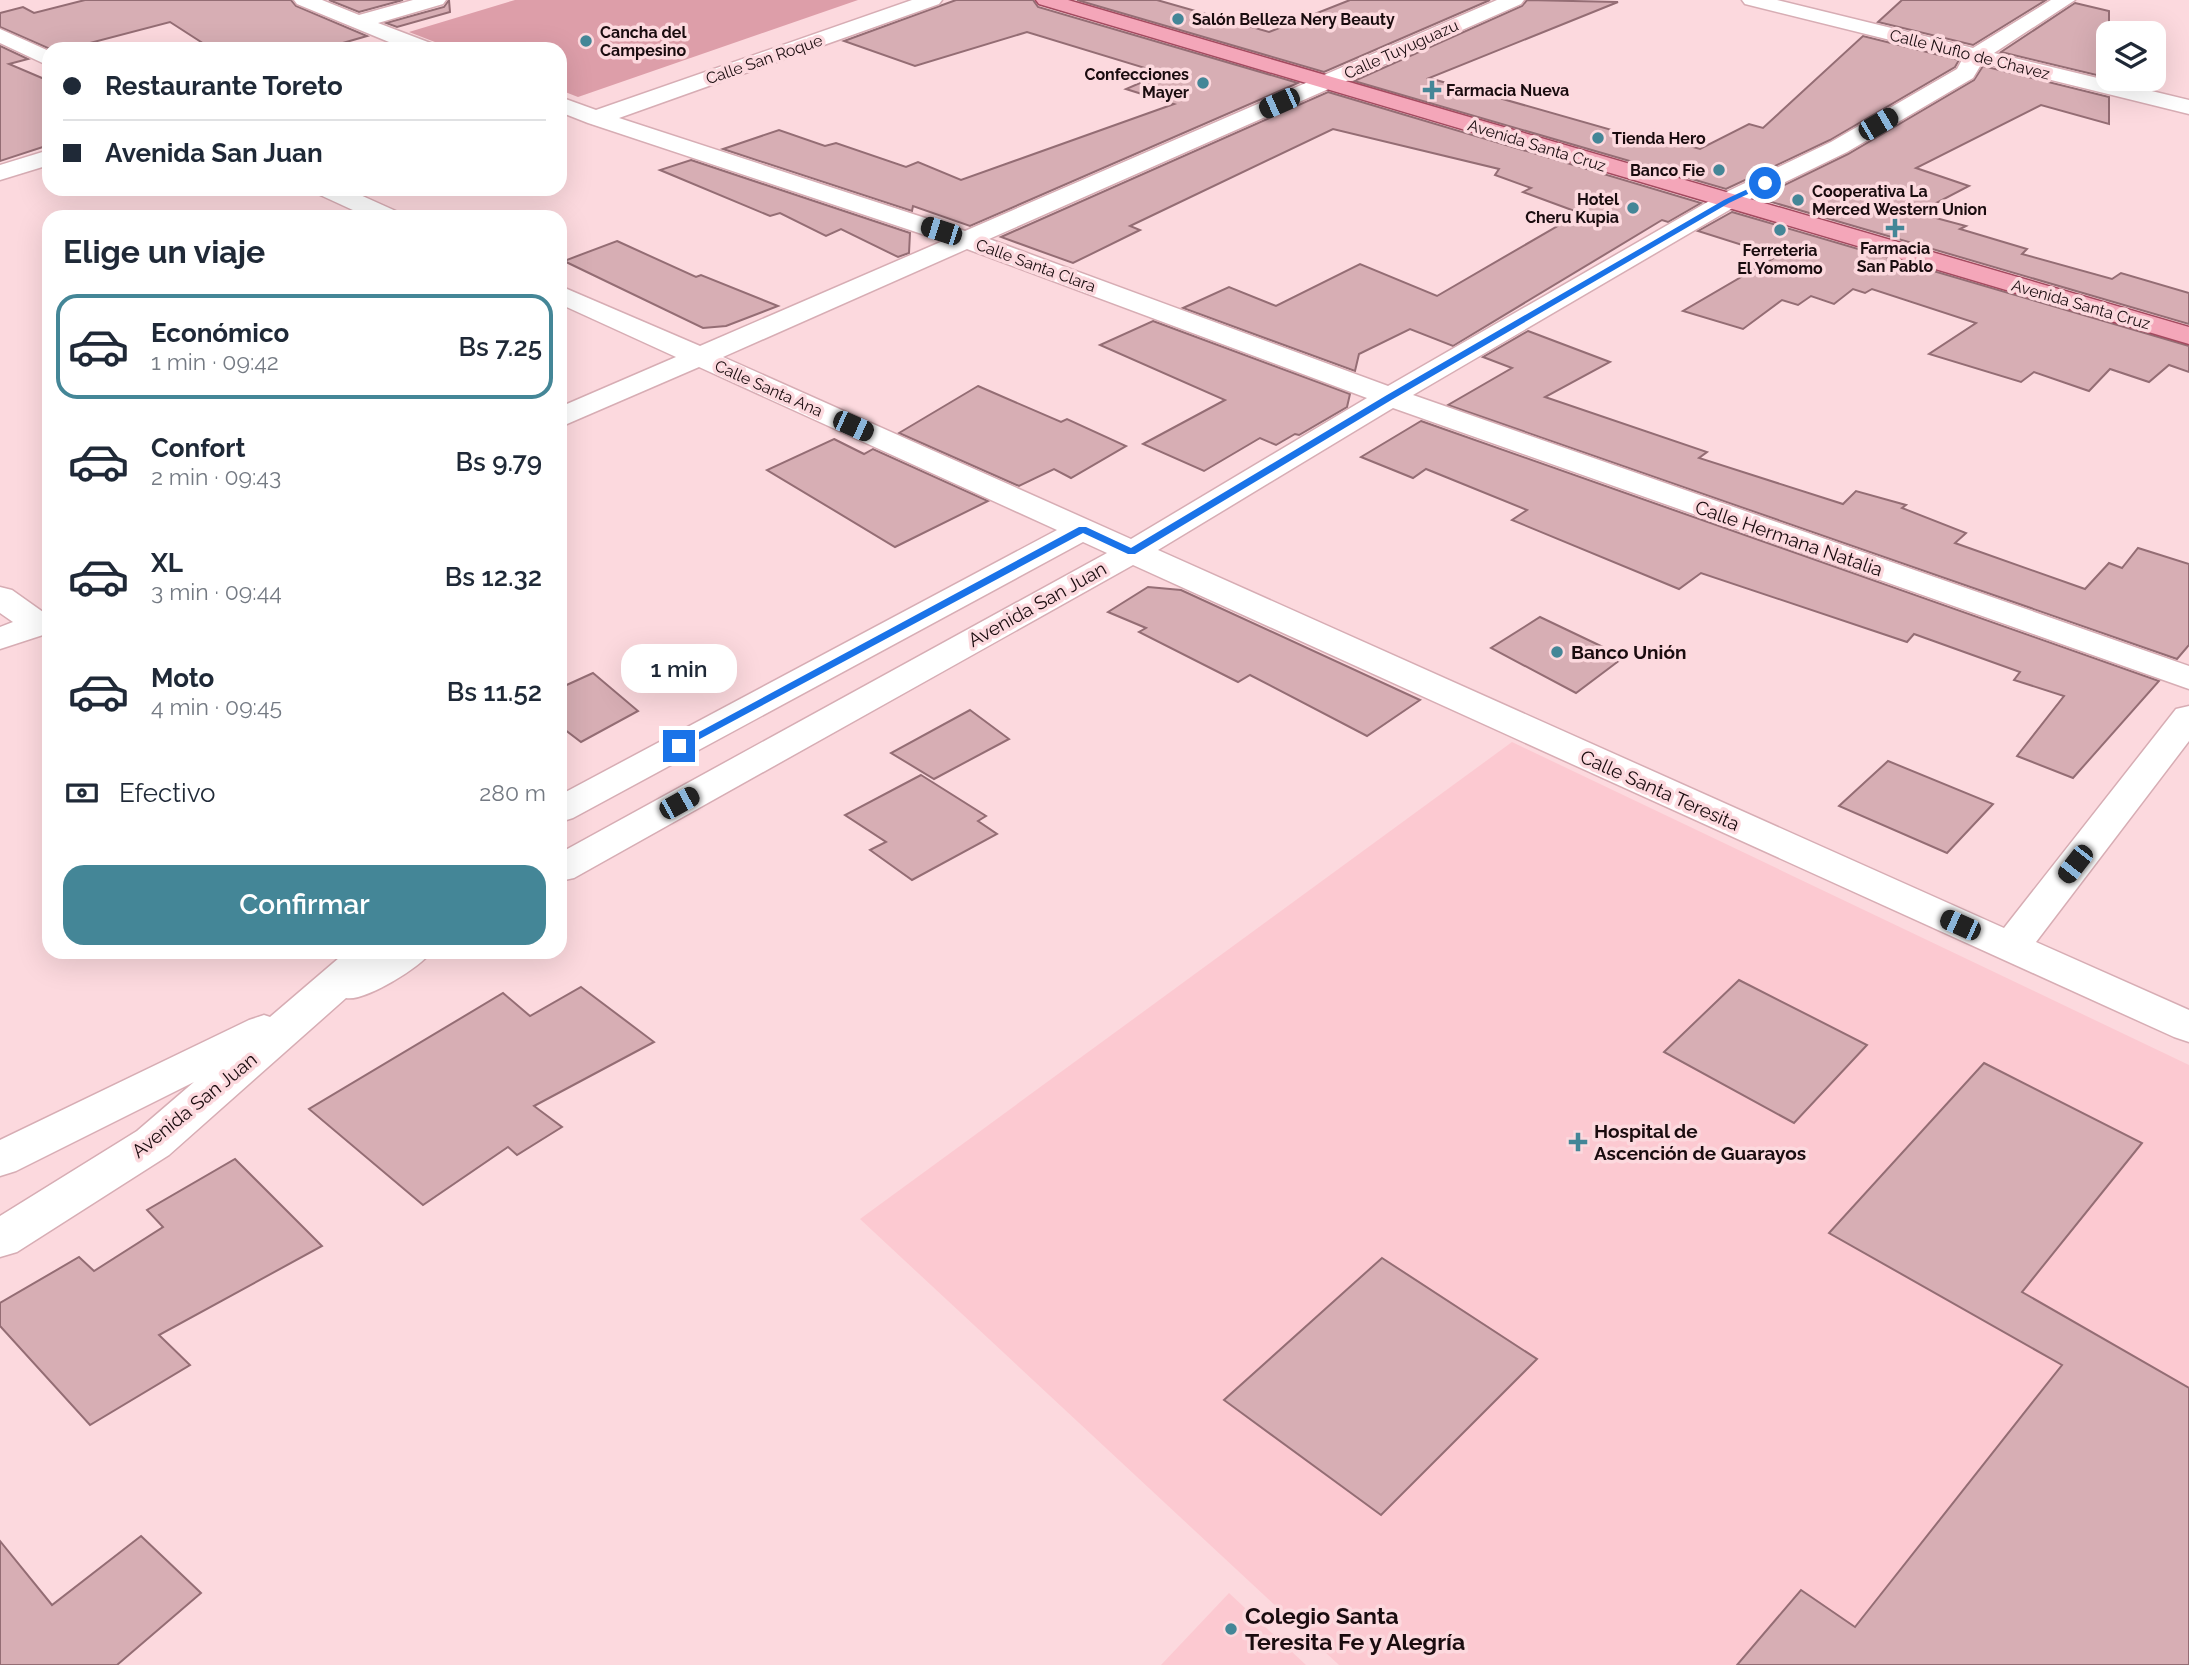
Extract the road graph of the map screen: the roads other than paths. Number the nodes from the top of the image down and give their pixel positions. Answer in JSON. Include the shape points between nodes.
{"nodes":[{"id":1,"x":304,"y":0,"type":"edge"},
{"id":2,"x":436,"y":0,"type":"edge"},
{"id":3,"x":932,"y":0,"type":"edge"},
{"id":4,"x":1046,"y":0,"type":"edge"},
{"id":5,"x":1514,"y":0,"type":"edge"},
{"id":6,"x":1752,"y":0,"type":"edge"},
{"id":7,"x":2064,"y":0,"type":"edge"},
{"id":8,"x":357,"y":22,"type":"junction"},
{"id":9,"x":0,"y":35,"type":"edge"},
{"id":10,"x":407,"y":42,"type":"edge"},
{"id":11,"x":1976,"y":55,"type":"junction"},
{"id":12,"x":42,"y":56,"type":"edge"},
{"id":13,"x":1327,"y":82,"type":"junction"},
{"id":14,"x":567,"y":107,"type":"edge"},
{"id":15,"x":2189,"y":107,"type":"edge"},
{"id":16,"x":596,"y":118,"type":"junction"},
{"id":17,"x":42,"y":159,"type":"edge"},
{"id":18,"x":0,"y":173,"type":"edge"},
{"id":19,"x":342,"y":196,"type":"edge"},
{"id":20,"x":1727,"y":201,"type":"junction"},
{"id":21,"x":374,"y":210,"type":"edge"},
{"id":22,"x":967,"y":240,"type":"junction"},
{"id":23,"x":567,"y":297,"type":"edge"},
{"id":24,"x":2189,"y":336,"type":"edge"},
{"id":25,"x":700,"y":357,"type":"junction"},
{"id":26,"x":1390,"y":397,"type":"junction"},
{"id":27,"x":567,"y":415,"type":"edge"},
{"id":28,"x":1083,"y":529,"type":"junction"},
{"id":29,"x":1132,"y":552,"type":"junction"},
{"id":30,"x":0,"y":597,"type":"edge"},
{"id":31,"x":42,"y":622,"type":"edge"},
{"id":32,"x":42,"y":624,"type":"edge"},
{"id":33,"x":0,"y":639,"type":"edge"},
{"id":34,"x":2189,"y":678,"type":"edge"},
{"id":35,"x":2189,"y":718,"type":"edge"},
{"id":36,"x":567,"y":806,"type":"edge"},
{"id":37,"x":567,"y":865,"type":"edge"},
{"id":38,"x":2010,"y":948,"type":"junction"},
{"id":39,"x":364,"y":959,"type":"edge"},
{"id":40,"x":398,"y":959,"type":"edge"},
{"id":41,"x":310,"y":1008,"type":"junction"},
{"id":42,"x":2189,"y":1027,"type":"edge"},
{"id":43,"x":0,"y":1159,"type":"edge"},
{"id":44,"x":0,"y":1239,"type":"edge"}],
"edges":[{"from":1,"to":8,"type":"street"},
{"from":2,"to":8,"type":"street"},
{"from":3,"to":16,"type":"street","name":"Calle San Roque"},
{"from":4,"to":13,"type":"main road","name":"Avenida Santa Cruz"},
{"from":5,"to":13,"type":"street","name":"Calle Tuyuguazu"},
{"from":6,"to":11,"type":"street","name":"Calle Ñuflo de Chavez"},
{"from":7,"to":11,"type":"street","name":"Avenida San Juan"},
{"from":8,"to":10,"type":"street"},
{"from":9,"to":12,"type":"street"},
{"from":11,"to":15,"type":"street","name":"Calle Ñuflo de Chavez"},
{"from":11,"to":20,"type":"street","name":"Avenida San Juan","via":[[1965,73],[1918,101],[1839,147]]},
{"from":13,"to":20,"type":"main road","name":"Avenida Santa Cruz"},
{"from":13,"to":22,"type":"street","name":"Calle Tuyuguazu"},
{"from":14,"to":16,"type":"street","name":"Calle Santa Clara"},
{"from":16,"to":22,"type":"street","name":"Calle Santa Clara"},
{"from":17,"to":18,"type":"street"},
{"from":19,"to":21,"type":"street"},
{"from":20,"to":24,"type":"main road","name":"Avenida Santa Cruz"},
{"from":20,"to":26,"type":"street","name":"Avenida San Juan"},
{"from":22,"to":25,"type":"street","name":"Calle Tuyuguazu"},
{"from":22,"to":26,"type":"street","name":"Calle Santa Clara"},
{"from":23,"to":25,"type":"street","name":"Calle Santa Ana"},
{"from":25,"to":27,"type":"street","name":"Calle Tuyuguazu"},
{"from":25,"to":28,"type":"street","name":"Calle Santa Ana"},
{"from":26,"to":29,"type":"street","name":"Avenida San Juan"},
{"from":26,"to":34,"type":"street","name":"Calle Hermana Natalia"},
{"from":28,"to":29,"type":"street","name":"Calle Santa Ana"},
{"from":28,"to":36,"type":"street"},
{"from":29,"to":37,"type":"street","name":"Avenida San Juan"},
{"from":29,"to":38,"type":"street","name":"Calle Santa Teresita"},
{"from":30,"to":31,"type":"street"},
{"from":32,"to":33,"type":"street"},
{"from":35,"to":38,"type":"street"},
{"from":38,"to":42,"type":"street","name":"Calle Santa Teresita"},
{"from":39,"to":41,"type":"street","name":"Avenida San Juan"},
{"from":40,"to":41,"type":"street","name":"Avenida San Juan"},
{"from":41,"to":43,"type":"street","name":"Avenida San Juan"},
{"from":41,"to":44,"type":"street","name":"Avenida San Juan","via":[[153,1143]]}]}
